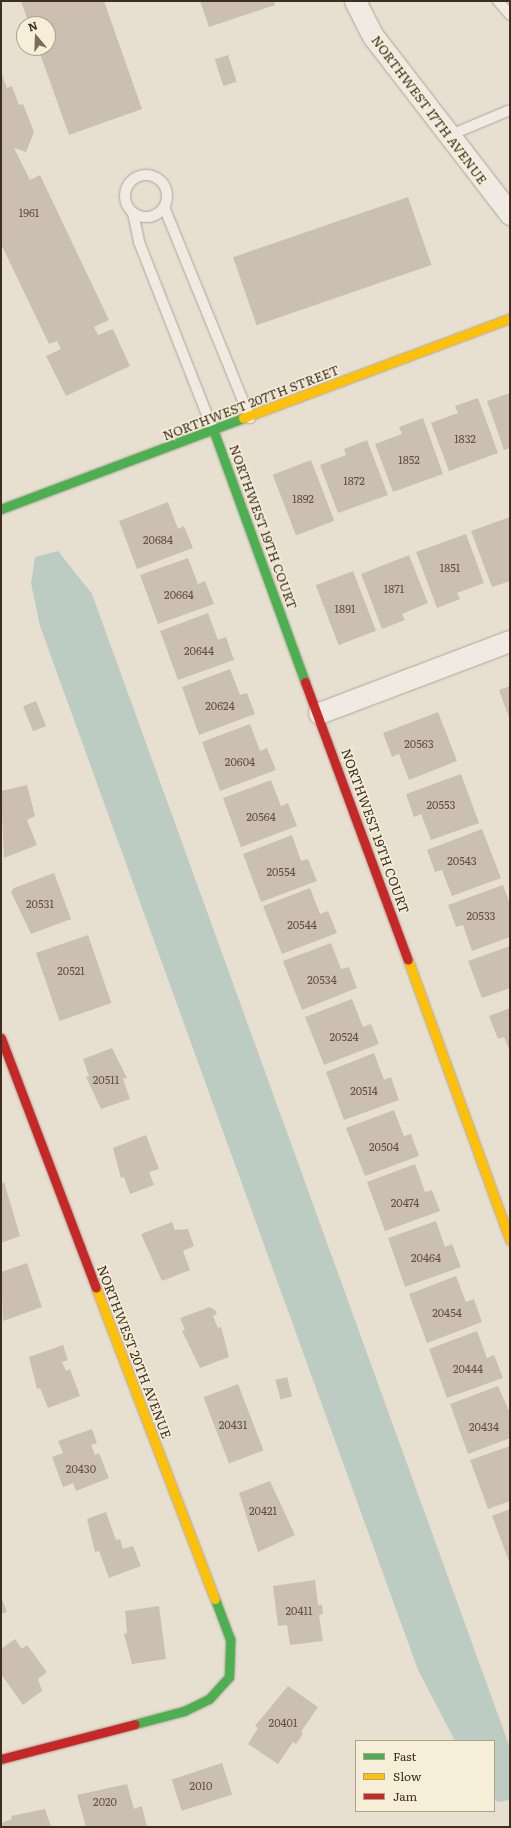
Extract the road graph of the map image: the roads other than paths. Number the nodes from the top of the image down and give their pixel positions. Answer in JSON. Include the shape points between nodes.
{"nodes":[{"id":1,"x":355,"y":1,"type":"edge"},
{"id":2,"x":498,"y":1,"type":"edge"},
{"id":3,"x":510,"y":15,"type":"edge"},
{"id":4,"x":510,"y":110,"type":"edge"},
{"id":5,"x":448,"y":136,"type":"junction"},
{"id":6,"x":164,"y":208,"type":"junction"},
{"id":7,"x":133,"y":213,"type":"junction"},
{"id":8,"x":510,"y":214,"type":"edge"},
{"id":9,"x":510,"y":318,"type":"edge"},
{"id":10,"x":250,"y":418,"type":"junction"},
{"id":11,"x":214,"y":432,"type":"junction"},
{"id":12,"x":1,"y":509,"type":"edge"},
{"id":13,"x":510,"y":641,"type":"edge"},
{"id":14,"x":319,"y":713,"type":"junction"},
{"id":15,"x":1,"y":1038,"type":"edge"},
{"id":16,"x":510,"y":1240,"type":"edge"},
{"id":17,"x":1,"y":1759,"type":"edge"}],
"edges":[{"from":1,"to":5,"type":"street","name":"NORTHWEST 17TH AVENUE","via":[[372,36]]},
{"from":2,"to":3,"type":"lane"},
{"from":4,"to":5,"type":"lane"},
{"from":5,"to":8,"type":"street","name":"NORTHWEST 17TH AVENUE"},
{"from":6,"to":7,"type":"lane","via":[[153,216]]},
{"from":6,"to":7,"type":"lane","via":[[166,188],[156,178],[143,176],[131,182],[125,194]]},
{"from":6,"to":10,"type":"lane"},
{"from":7,"to":11,"type":"lane","via":[[139,242]]},
{"from":9,"to":10,"type":"street","name":"NORTHWEST 207TH STREET"},
{"from":10,"to":11,"type":"street","name":"NORTHWEST 207TH STREET"},
{"from":11,"to":12,"type":"street","name":"NORTHWEST 207TH STREET"},
{"from":11,"to":14,"type":"street","name":"NORTHWEST 19TH COURT"},
{"from":13,"to":14,"type":"street"},
{"from":14,"to":16,"type":"street","name":"NORTHWEST 19TH COURT"},
{"from":15,"to":17,"type":"street","name":"NORTHWEST 20TH AVENUE","via":[[230,1639],[229,1677],[209,1699],[184,1711]]}]}
